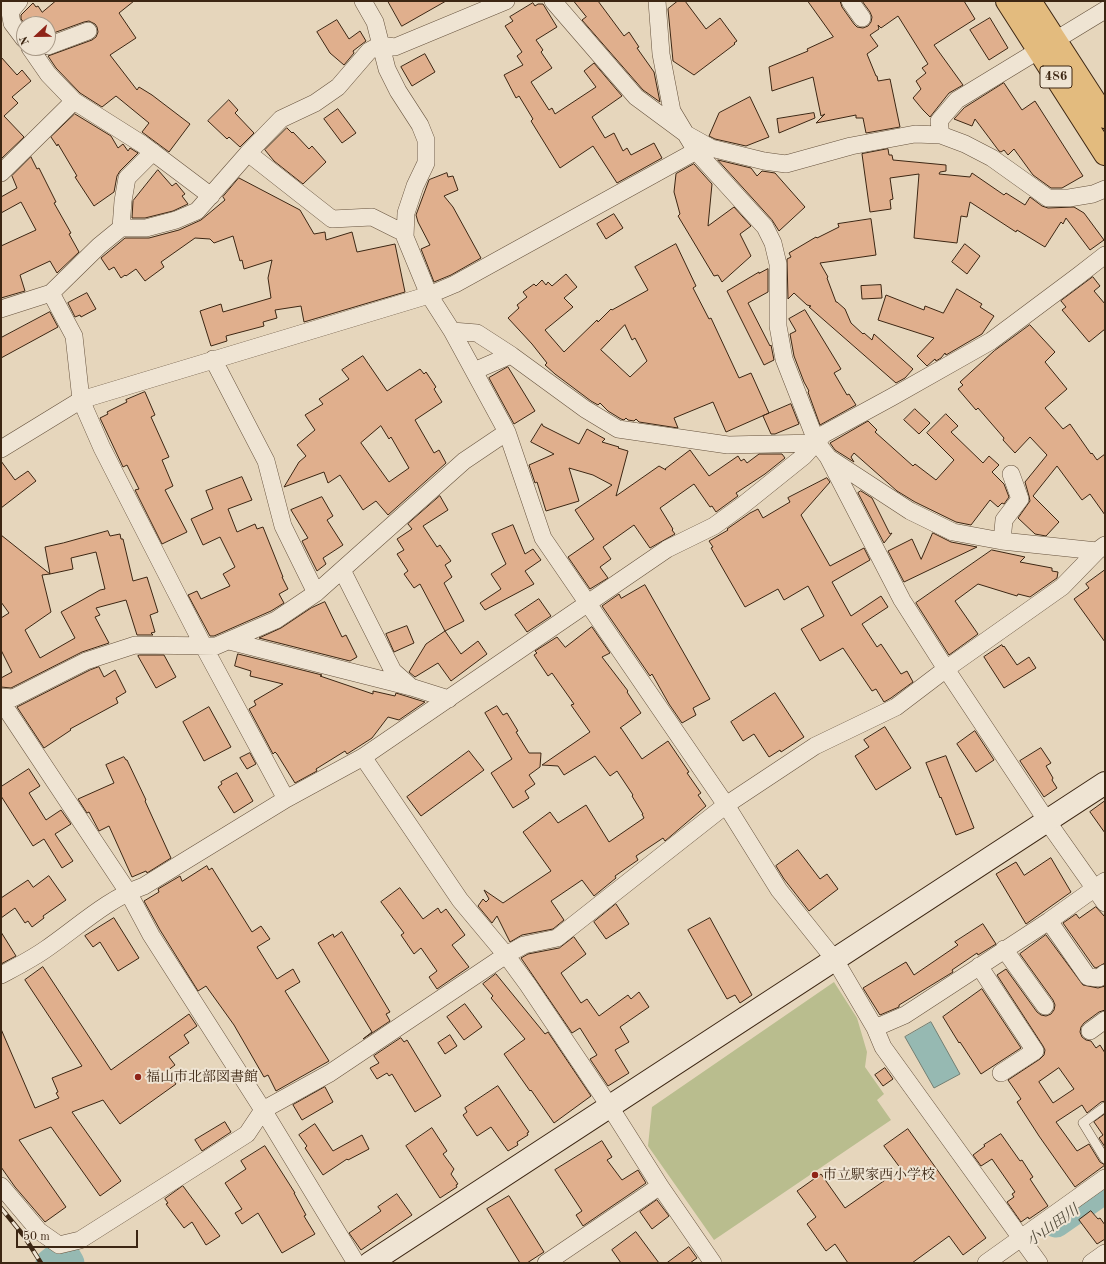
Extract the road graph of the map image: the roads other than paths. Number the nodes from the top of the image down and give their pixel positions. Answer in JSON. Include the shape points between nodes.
{"nodes":[{"id":1,"x":19,"y":1,"type":"edge"},
{"id":2,"x":363,"y":1,"type":"edge"},
{"id":3,"x":506,"y":1,"type":"edge"},
{"id":4,"x":553,"y":1,"type":"edge"},
{"id":5,"x":657,"y":1,"type":"edge"},
{"id":6,"x":850,"y":1,"type":"edge"},
{"id":7,"x":1007,"y":1,"type":"edge"},
{"id":8,"x":1030,"y":1,"type":"edge"},
{"id":9,"x":1105,"y":10,"type":"edge"},
{"id":10,"x":862,"y":18,"type":"dead end"},
{"id":11,"x":16,"y":27,"type":"edge"},
{"id":12,"x":88,"y":31,"type":"dead end"},
{"id":13,"x":56,"y":41,"type":"edge"},
{"id":14,"x":1048,"y":45,"type":"junction"},
{"id":15,"x":380,"y":46,"type":"junction"},
{"id":16,"x":40,"y":56,"type":"edge"},
{"id":17,"x":74,"y":101,"type":"junction"},
{"id":18,"x":670,"y":115,"type":"junction"},
{"id":19,"x":1105,"y":117,"type":"edge"},
{"id":20,"x":941,"y":135,"type":"junction"},
{"id":21,"x":700,"y":148,"type":"junction"},
{"id":22,"x":153,"y":152,"type":"junction"},
{"id":23,"x":248,"y":153,"type":"junction"},
{"id":24,"x":1105,"y":154,"type":"edge"},
{"id":25,"x":1,"y":173,"type":"edge"},
{"id":26,"x":1105,"y":190,"type":"edge"},
{"id":27,"x":211,"y":196,"type":"junction"},
{"id":28,"x":121,"y":228,"type":"junction"},
{"id":29,"x":405,"y":231,"type":"junction"},
{"id":30,"x":1105,"y":254,"type":"edge"},
{"id":31,"x":51,"y":293,"type":"junction"},
{"id":32,"x":429,"y":295,"type":"junction"},
{"id":33,"x":1,"y":309,"type":"edge"},
{"id":34,"x":452,"y":332,"type":"junction"},
{"id":35,"x":511,"y":355,"type":"junction"},
{"id":36,"x":213,"y":359,"type":"junction"},
{"id":37,"x":474,"y":372,"type":"junction"},
{"id":38,"x":81,"y":400,"type":"junction"},
{"id":39,"x":507,"y":432,"type":"junction"},
{"id":40,"x":816,"y":442,"type":"junction"},
{"id":41,"x":1,"y":449,"type":"edge"},
{"id":42,"x":828,"y":457,"type":"junction"},
{"id":43,"x":1011,"y":474,"type":"dead end"},
{"id":44,"x":1002,"y":541,"type":"junction"},
{"id":45,"x":1101,"y":548,"type":"edge"},
{"id":46,"x":342,"y":570,"type":"junction"},
{"id":47,"x":316,"y":593,"type":"junction"},
{"id":48,"x":586,"y":603,"type":"junction"},
{"id":49,"x":229,"y":641,"type":"junction"},
{"id":50,"x":204,"y":647,"type":"junction"},
{"id":51,"x":946,"y":669,"type":"junction"},
{"id":52,"x":410,"y":687,"type":"junction"},
{"id":53,"x":1,"y":697,"type":"edge"},
{"id":54,"x":449,"y":699,"type":"junction"},
{"id":55,"x":1,"y":701,"type":"edge"},
{"id":56,"x":363,"y":757,"type":"junction"},
{"id":57,"x":1105,"y":783,"type":"edge"},
{"id":58,"x":286,"y":799,"type":"junction"},
{"id":59,"x":726,"y":804,"type":"junction"},
{"id":60,"x":1047,"y":821,"type":"junction"},
{"id":61,"x":1100,"y":885,"type":"edge"},
{"id":62,"x":128,"y":892,"type":"junction"},
{"id":63,"x":1105,"y":904,"type":"edge"},
{"id":64,"x":1049,"y":921,"type":"junction"},
{"id":65,"x":1004,"y":949,"type":"junction"},
{"id":66,"x":506,"y":955,"type":"junction"},
{"id":67,"x":835,"y":960,"type":"junction"},
{"id":68,"x":978,"y":966,"type":"junction"},
{"id":69,"x":1105,"y":973,"type":"edge"},
{"id":70,"x":1,"y":975,"type":"edge"},
{"id":71,"x":1045,"y":1006,"type":"dead end"},
{"id":72,"x":1105,"y":1020,"type":"edge"},
{"id":73,"x":875,"y":1028,"type":"junction"},
{"id":74,"x":1090,"y":1031,"type":"dead end"},
{"id":75,"x":1001,"y":1074,"type":"dead end"},
{"id":76,"x":610,"y":1107,"type":"junction"},
{"id":77,"x":1105,"y":1107,"type":"edge"},
{"id":78,"x":263,"y":1110,"type":"junction"},
{"id":79,"x":1105,"y":1159,"type":"edge"},
{"id":80,"x":1105,"y":1178,"type":"edge"},
{"id":81,"x":1,"y":1186,"type":"edge"},
{"id":82,"x":660,"y":1186,"type":"junction"},
{"id":83,"x":1021,"y":1238,"type":"junction"},
{"id":84,"x":1105,"y":1253,"type":"edge"},
{"id":85,"x":356,"y":1263,"type":"edge"},
{"id":86,"x":370,"y":1263,"type":"edge"},
{"id":87,"x":546,"y":1263,"type":"edge"},
{"id":88,"x":713,"y":1263,"type":"edge"},
{"id":89,"x":986,"y":1263,"type":"edge"},
{"id":90,"x":1039,"y":1263,"type":"edge"},
{"id":91,"x":1090,"y":1263,"type":"edge"}],
"edges":[{"from":1,"to":11,"type":"street","via":[[10,12],[12,23]]},
{"from":2,"to":15,"type":"street","via":[[375,22]]},
{"from":3,"to":15,"type":"street","via":[[395,48]]},
{"from":4,"to":18,"type":"street","via":[[636,97]]},
{"from":5,"to":18,"type":"street","via":[[661,54]]},
{"from":6,"to":10,"type":"street"},
{"from":7,"to":14,"type":"highway","number":"486"},
{"from":8,"to":14,"type":"highway","number":"486"},
{"from":9,"to":14,"type":"street"},
{"from":12,"to":13,"type":"street"},
{"from":14,"to":19,"type":"highway","number":"486"},
{"from":14,"to":20,"type":"street","via":[[957,100],[939,121]]},
{"from":14,"to":24,"type":"highway","number":"486"},
{"from":15,"to":23,"type":"street","via":[[369,51],[338,87],[315,103],[281,119]]},
{"from":15,"to":29,"type":"street","via":[[387,69],[426,140],[426,163],[406,213]]},
{"from":16,"to":17,"type":"street","via":[[48,74]]},
{"from":17,"to":22,"type":"street"},
{"from":17,"to":25,"type":"street"},
{"from":18,"to":21,"type":"street"},
{"from":20,"to":21,"type":"street","via":[[916,134],[851,146],[786,164],[748,158],[711,148]]},
{"from":20,"to":26,"type":"street","via":[[992,158],[1048,198],[1070,198]]},
{"from":21,"to":32,"type":"street","via":[[455,284]]},
{"from":21,"to":40,"type":"street","via":[[765,227],[773,243],[778,264],[778,326],[784,359]]},
{"from":22,"to":27,"type":"street"},
{"from":22,"to":28,"type":"street","via":[[127,178]]},
{"from":23,"to":27,"type":"street"},
{"from":23,"to":29,"type":"street","via":[[332,219],[372,217]]},
{"from":27,"to":28,"type":"street","via":[[197,211],[176,220],[146,228]]},
{"from":28,"to":31,"type":"street"},
{"from":29,"to":32,"type":"street","via":[[405,237]]},
{"from":30,"to":40,"type":"street","via":[[991,341],[824,434]]},
{"from":31,"to":33,"type":"street"},
{"from":31,"to":38,"type":"street","via":[[74,336]]},
{"from":32,"to":34,"type":"street"},
{"from":32,"to":36,"type":"street"},
{"from":34,"to":35,"type":"street","via":[[477,333]]},
{"from":34,"to":37,"type":"street"},
{"from":35,"to":37,"type":"street"},
{"from":35,"to":40,"type":"street","via":[[585,409],[618,429],[728,445]]},
{"from":36,"to":38,"type":"street"},
{"from":36,"to":47,"type":"street","via":[[266,461],[283,526]]},
{"from":37,"to":39,"type":"street"},
{"from":38,"to":41,"type":"street"},
{"from":38,"to":50,"type":"street","via":[[102,448]]},
{"from":39,"to":46,"type":"street","via":[[464,460]]},
{"from":39,"to":48,"type":"street","via":[[543,538]]},
{"from":40,"to":42,"type":"street"},
{"from":40,"to":48,"type":"street","via":[[804,456],[714,526],[667,549]]},
{"from":42,"to":44,"type":"street","via":[[910,511],[953,532]]},
{"from":42,"to":51,"type":"street","via":[[902,600]]},
{"from":43,"to":44,"type":"street","via":[[1020,499],[1004,520]]},
{"from":44,"to":45,"type":"street"},
{"from":45,"to":51,"type":"street","via":[[1062,587]]},
{"from":46,"to":47,"type":"street"},
{"from":46,"to":52,"type":"street","via":[[393,671]]},
{"from":47,"to":49,"type":"street","via":[[276,620]]},
{"from":48,"to":54,"type":"street"},
{"from":48,"to":59,"type":"street"},
{"from":49,"to":50,"type":"street"},
{"from":49,"to":52,"type":"street"},
{"from":50,"to":53,"type":"street","via":[[135,644],[86,661],[12,698]]},
{"from":50,"to":58,"type":"street"},
{"from":51,"to":59,"type":"street","via":[[896,706],[815,746]]},
{"from":51,"to":60,"type":"street"},
{"from":52,"to":54,"type":"street"},
{"from":54,"to":56,"type":"street"},
{"from":55,"to":62,"type":"street"},
{"from":56,"to":58,"type":"street"},
{"from":56,"to":66,"type":"street","via":[[460,900]]},
{"from":57,"to":60,"type":"street"},
{"from":58,"to":62,"type":"street","via":[[144,886]]},
{"from":59,"to":66,"type":"street","via":[[557,938],[524,945]]},
{"from":59,"to":67,"type":"street","via":[[779,890]]},
{"from":60,"to":61,"type":"street"},
{"from":60,"to":67,"type":"street"},
{"from":61,"to":63,"type":"street"},
{"from":61,"to":64,"type":"street"},
{"from":62,"to":70,"type":"street","via":[[45,950]]},
{"from":62,"to":78,"type":"street","via":[[150,935]]},
{"from":64,"to":65,"type":"street"},
{"from":64,"to":69,"type":"street","via":[[1088,976],[1099,978]]},
{"from":65,"to":68,"type":"street"},
{"from":65,"to":71,"type":"street"},
{"from":66,"to":76,"type":"street"},
{"from":66,"to":78,"type":"street","via":[[330,1073]]},
{"from":67,"to":73,"type":"street"},
{"from":67,"to":76,"type":"street"},
{"from":68,"to":73,"type":"street","via":[[905,1015]]},
{"from":68,"to":75,"type":"street","via":[[1035,1052]]},
{"from":72,"to":74,"type":"street"},
{"from":73,"to":83,"type":"street","via":[[883,1047]]},
{"from":76,"to":82,"type":"street"},
{"from":76,"to":86,"type":"street"},
{"from":77,"to":79,"type":"lane","via":[[1083,1123]]},
{"from":78,"to":81,"type":"street","via":[[247,1134],[80,1240],[58,1245],[39,1232]]},
{"from":78,"to":85,"type":"street"},
{"from":80,"to":83,"type":"street"},
{"from":82,"to":87,"type":"street"},
{"from":82,"to":88,"type":"street"},
{"from":83,"to":89,"type":"street"},
{"from":83,"to":90,"type":"street"},
{"from":84,"to":91,"type":"street"}]}
